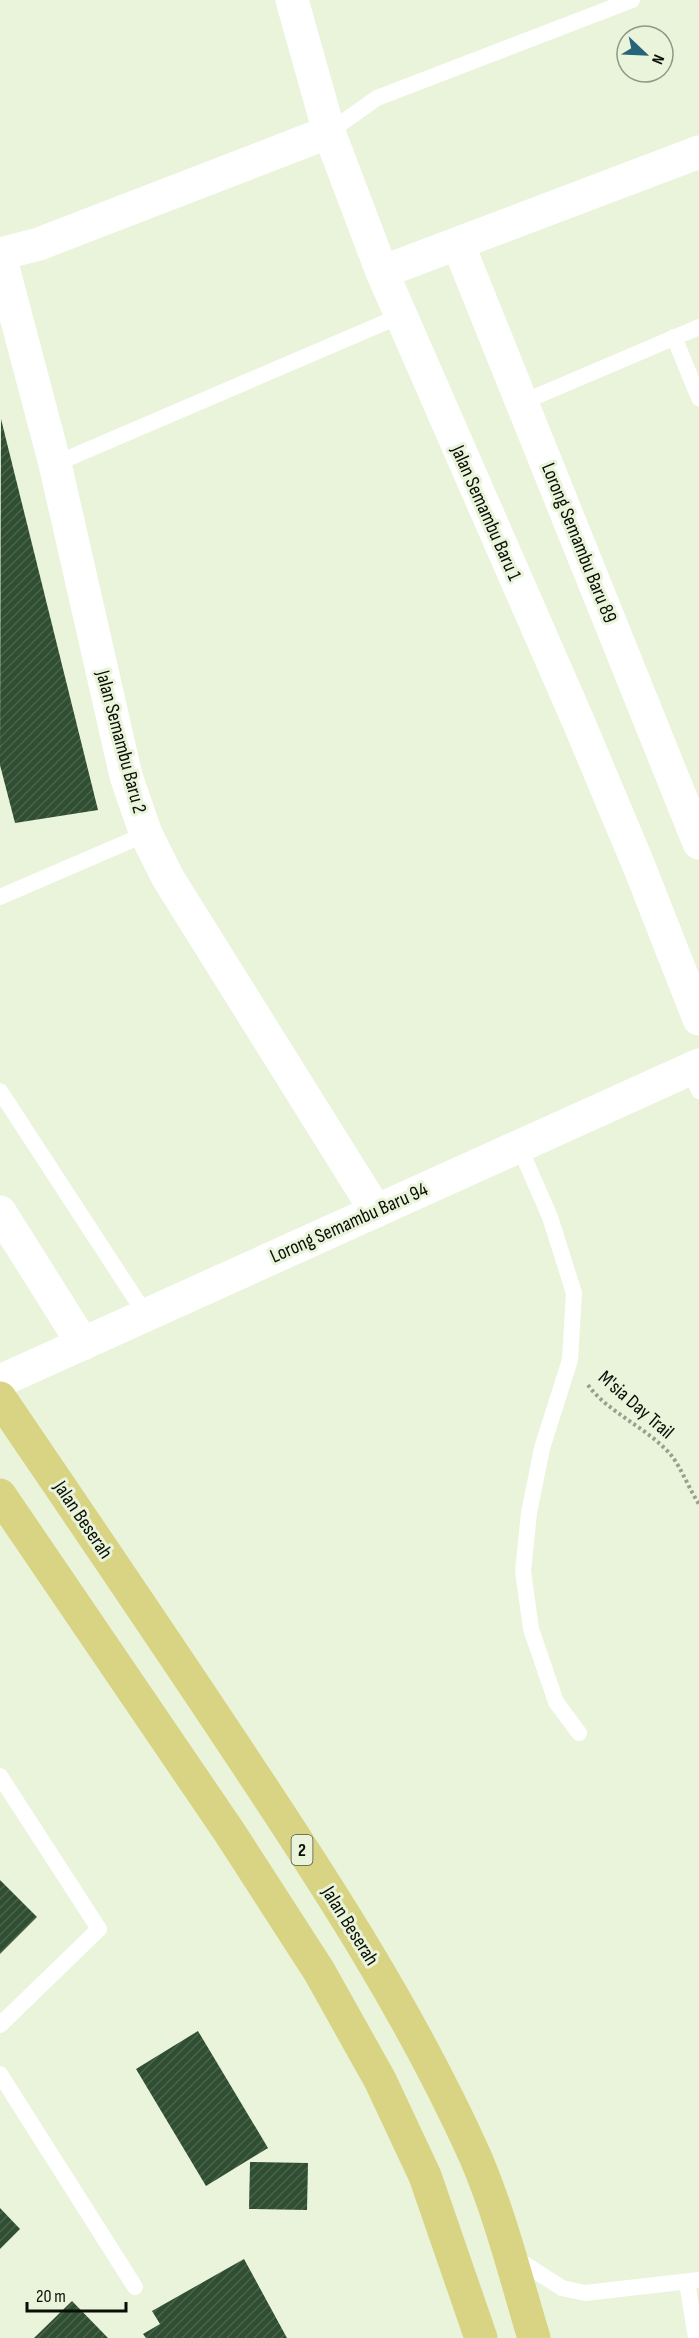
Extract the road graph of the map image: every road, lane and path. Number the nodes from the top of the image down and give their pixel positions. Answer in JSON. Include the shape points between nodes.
{"nodes":[{"id":1,"x":292,"y":0,"type":"edge"},
{"id":2,"x":632,"y":0,"type":"edge"},
{"id":3,"x":329,"y":132,"type":"junction"},
{"id":4,"x":699,"y":152,"type":"edge"},
{"id":5,"x":458,"y":244,"type":"junction"},
{"id":6,"x":0,"y":255,"type":"edge"},
{"id":7,"x":382,"y":272,"type":"junction"},
{"id":8,"x":400,"y":316,"type":"junction"},
{"id":9,"x":699,"y":327,"type":"edge"},
{"id":10,"x":674,"y":337,"type":"junction"},
{"id":11,"x":699,"y":398,"type":"edge"},
{"id":12,"x":523,"y":402,"type":"junction"},
{"id":13,"x":55,"y":464,"type":"junction"},
{"id":14,"x":689,"y":790,"type":"edge"},
{"id":15,"x":146,"y":834,"type":"junction"},
{"id":16,"x":699,"y":843,"type":"edge"},
{"id":17,"x":0,"y":897,"type":"edge"},
{"id":18,"x":699,"y":1019,"type":"edge"},
{"id":19,"x":696,"y":1075,"type":"edge"},
{"id":20,"x":0,"y":1091,"type":"edge"},
{"id":21,"x":519,"y":1146,"type":"junction"},
{"id":22,"x":376,"y":1211,"type":"junction"},
{"id":23,"x":0,"y":1212,"type":"edge"},
{"id":24,"x":146,"y":1315,"type":"junction"},
{"id":25,"x":83,"y":1344,"type":"junction"},
{"id":26,"x":570,"y":1360,"type":"junction"},
{"id":27,"x":0,"y":1381,"type":"edge"},
{"id":28,"x":0,"y":1398,"type":"edge"},
{"id":29,"x":0,"y":1495,"type":"edge"},
{"id":30,"x":699,"y":1504,"type":"edge"},
{"id":31,"x":579,"y":1733,"type":"dead end"},
{"id":32,"x":0,"y":1776,"type":"edge"},
{"id":33,"x":0,"y":2025,"type":"edge"},
{"id":34,"x":0,"y":2074,"type":"edge"},
{"id":35,"x":509,"y":2253,"type":"junction"},
{"id":36,"x":693,"y":2281,"type":"edge"},
{"id":37,"x":135,"y":2287,"type":"dead end"},
{"id":38,"x":481,"y":2338,"type":"edge"},
{"id":39,"x":534,"y":2338,"type":"edge"},
{"id":40,"x":696,"y":2338,"type":"edge"}],
"edges":[{"from":1,"to":3,"type":"street","name":"Jalan Semambu Baru 1"},
{"from":2,"to":3,"type":"lane","via":[[377,98]]},
{"from":3,"to":6,"type":"street","via":[[39,244]]},
{"from":3,"to":7,"type":"street","name":"Jalan Semambu Baru 1"},
{"from":4,"to":5,"type":"street"},
{"from":5,"to":7,"type":"street"},
{"from":5,"to":12,"type":"street","name":"Lorong Semambu Baru 89"},
{"from":6,"to":13,"type":"street","name":"Jalan Semambu Baru 2"},
{"from":7,"to":8,"type":"street","name":"Jalan Semambu Baru 1"},
{"from":8,"to":13,"type":"lane"},
{"from":8,"to":18,"type":"street","name":"Jalan Semambu Baru 1","via":[[579,723]]},
{"from":9,"to":10,"type":"lane"},
{"from":10,"to":11,"type":"lane"},
{"from":10,"to":12,"type":"lane"},
{"from":12,"to":14,"type":"street","name":"Lorong Semambu Baru 89"},
{"from":13,"to":15,"type":"street","name":"Jalan Semambu Baru 2","via":[[126,776]]},
{"from":14,"to":16,"type":"street","name":"Lorong Semambu Baru 89"},
{"from":15,"to":17,"type":"lane"},
{"from":15,"to":22,"type":"street","name":"Jalan Semambu Baru 2","via":[[168,878]]},
{"from":19,"to":21,"type":"street","name":"Lorong Semambu Baru 94"},
{"from":20,"to":24,"type":"lane"},
{"from":21,"to":22,"type":"street","name":"Lorong Semambu Baru 94"},
{"from":21,"to":26,"type":"lane","via":[[550,1217],[574,1293]]},
{"from":22,"to":24,"type":"street","name":"Lorong Semambu Baru 94"},
{"from":23,"to":25,"type":"street"},
{"from":24,"to":25,"type":"street","name":"Lorong Semambu Baru 94"},
{"from":25,"to":27,"type":"street","name":"Lorong Semambu Baru 94"},
{"from":26,"to":30,"type":"path","name":"M'sia Day Trail","via":[[594,1394],[672,1456]]},
{"from":26,"to":31,"type":"lane","via":[[542,1448],[523,1571],[531,1629],[556,1702]]},
{"from":28,"to":35,"type":"highway","name":"Jalan Beserah","number":"2","via":[[178,1660],[363,1944],[426,2055],[476,2159]]},
{"from":29,"to":38,"type":"highway","via":[[319,1971],[380,2080],[425,2176]]},
{"from":32,"to":33,"type":"lane","via":[[99,1929]]},
{"from":34,"to":37,"type":"lane"},
{"from":35,"to":36,"type":"lane","via":[[562,2288],[585,2292]]},
{"from":35,"to":39,"type":"highway","name":"Jalan Beserah","number":"2"},
{"from":36,"to":40,"type":"lane"}]}
